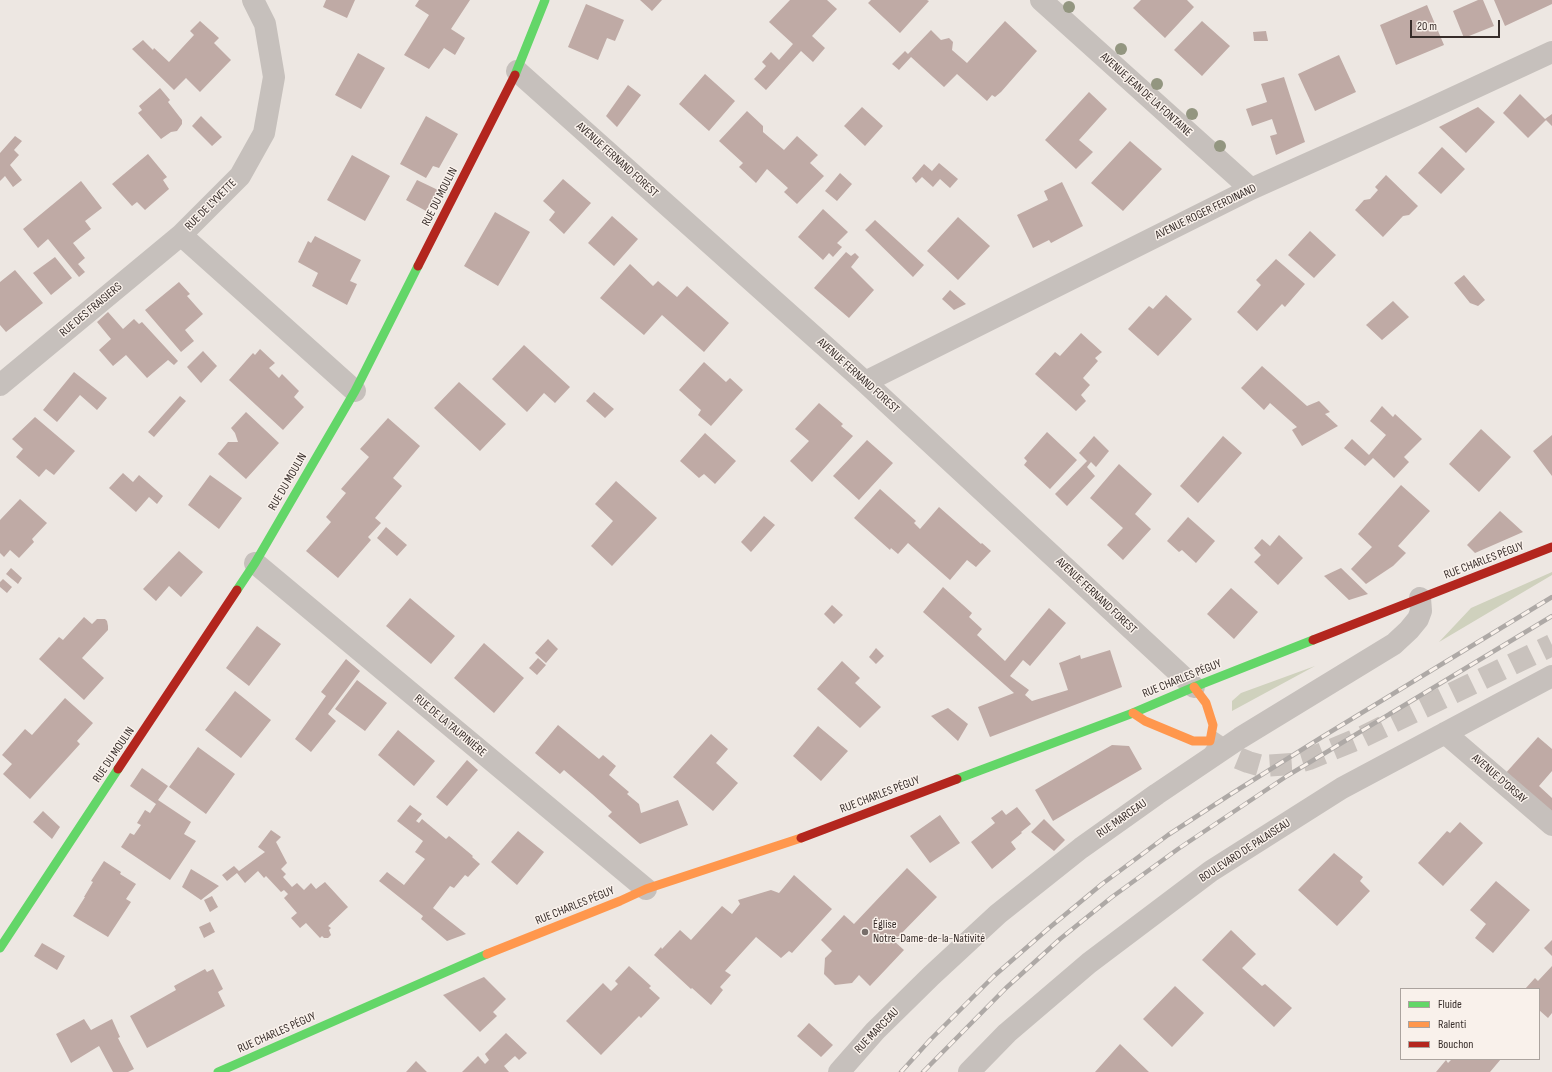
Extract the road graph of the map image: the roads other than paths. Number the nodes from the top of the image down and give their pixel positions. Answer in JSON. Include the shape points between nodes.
{"nodes":[{"id":1,"x":253,"y":0,"type":"edge"},
{"id":2,"x":545,"y":0,"type":"edge"},
{"id":3,"x":1041,"y":0,"type":"edge"},
{"id":4,"x":1552,"y":52,"type":"edge"},
{"id":5,"x":517,"y":70,"type":"junction"},
{"id":6,"x":1251,"y":189,"type":"junction"},
{"id":7,"x":181,"y":235,"type":"junction"},
{"id":8,"x":865,"y":382,"type":"junction"},
{"id":9,"x":0,"y":385,"type":"edge"},
{"id":10,"x":355,"y":391,"type":"junction"},
{"id":11,"x":1552,"y":546,"type":"edge"},
{"id":12,"x":255,"y":562,"type":"junction"},
{"id":13,"x":1420,"y":598,"type":"junction"},
{"id":14,"x":1552,"y":676,"type":"edge"},
{"id":15,"x":1194,"y":687,"type":"junction"},
{"id":16,"x":1133,"y":713,"type":"junction"},
{"id":17,"x":1445,"y":733,"type":"junction"},
{"id":18,"x":1552,"y":825,"type":"edge"},
{"id":19,"x":646,"y":889,"type":"junction"},
{"id":20,"x":0,"y":948,"type":"edge"},
{"id":21,"x":218,"y":1072,"type":"edge"},
{"id":22,"x":839,"y":1072,"type":"edge"},
{"id":23,"x":969,"y":1072,"type":"edge"}],
"edges":[{"from":1,"to":7,"type":"street","name":"RUE DE L'YVETTE","via":[[265,24],[274,77],[264,133],[240,176]]},
{"from":2,"to":5,"type":"street","name":"RUE DU MOULIN"},
{"from":3,"to":6,"type":"street","name":"AVENUE JEAN DE LA FONTAINE"},
{"from":4,"to":6,"type":"street","name":"AVENUE ROGER FERDINAND"},
{"from":5,"to":8,"type":"street","name":"AVENUE FERNAND FOREST"},
{"from":5,"to":10,"type":"street","name":"RUE DU MOULIN"},
{"from":6,"to":8,"type":"street","name":"AVENUE ROGER FERDINAND"},
{"from":7,"to":9,"type":"street","name":"RUE DES FRAISIERS"},
{"from":7,"to":10,"type":"street","name":"RUE DE L'YVETTE"},
{"from":8,"to":15,"type":"street","name":"AVENUE FERNAND FOREST"},
{"from":10,"to":12,"type":"street","name":"RUE DU MOULIN"},
{"from":11,"to":13,"type":"street","name":"RUE CHARLES PÉGUY"},
{"from":12,"to":19,"type":"street","name":"RUE DE LA TAUPINIÈRE"},
{"from":12,"to":20,"type":"street","name":"RUE DU MOULIN"},
{"from":13,"to":15,"type":"street","name":"RUE CHARLES PÉGUY"},
{"from":13,"to":22,"type":"street","name":"RUE MARCEAU","via":[[1421,611],[1418,619],[1394,644],[1240,738],[1157,794],[1081,848],[998,914],[931,976]]},
{"from":14,"to":17,"type":"street","name":"BOULEVARD DE PALAISEAU"},
{"from":15,"to":16,"type":"street","name":"RUE CHARLES PÉGUY"},
{"from":15,"to":16,"type":"street","via":[[1206,703],[1213,725],[1210,741],[1194,741],[1145,721]]},
{"from":16,"to":19,"type":"street","name":"RUE CHARLES PÉGUY","via":[[793,841]]},
{"from":17,"to":18,"type":"street","name":"AVENUE D'ORSAY"},
{"from":17,"to":23,"type":"street","name":"BOULEVARD DE PALAISEAU","via":[[1342,788],[1210,871],[1089,963],[1006,1033]]},
{"from":19,"to":21,"type":"street","name":"RUE CHARLES PÉGUY","via":[[457,966]]}]}
